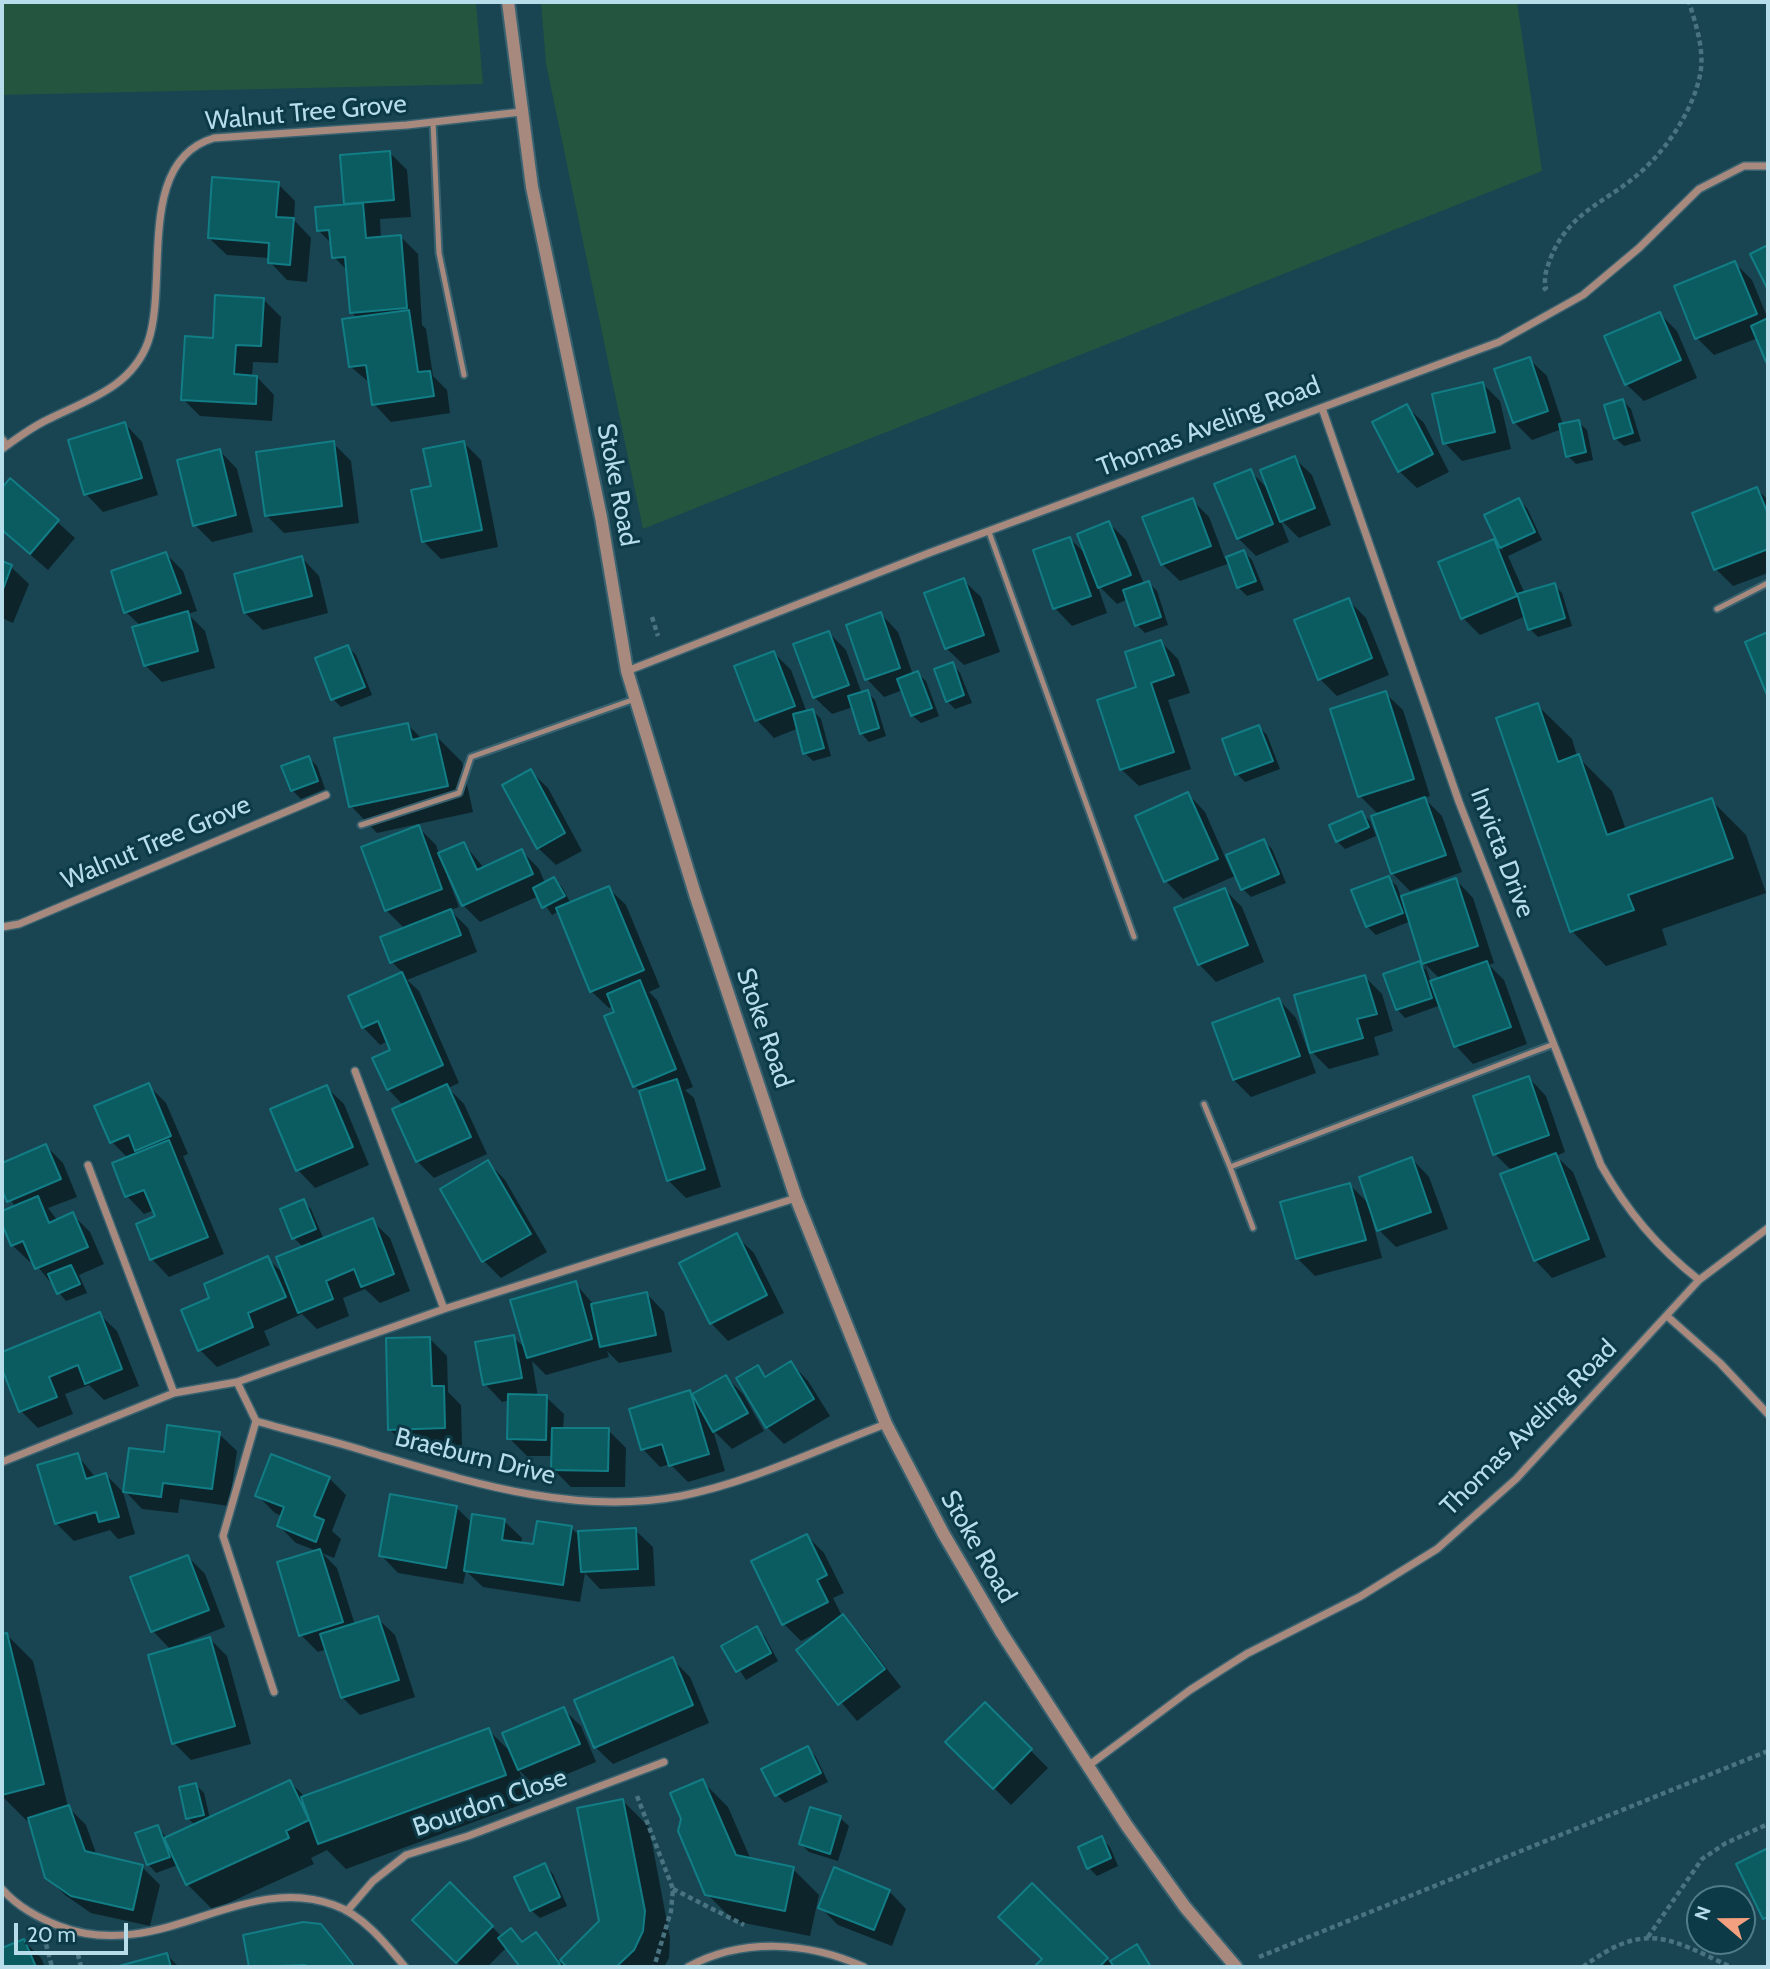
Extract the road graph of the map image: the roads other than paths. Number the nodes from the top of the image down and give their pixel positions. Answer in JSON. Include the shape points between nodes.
{"nodes":[{"id":1,"x":508,"y":2,"type":"edge"},
{"id":2,"x":521,"y":112,"type":"junction"},
{"id":3,"x":433,"y":122,"type":"junction"},
{"id":4,"x":1768,"y":166,"type":"edge"},
{"id":5,"x":464,"y":374,"type":"dead end"},
{"id":6,"x":1322,"y":408,"type":"junction"},
{"id":7,"x":2,"y":438,"type":"edge"},
{"id":8,"x":5,"y":447,"type":"edge"},
{"id":9,"x":989,"y":532,"type":"junction"},
{"id":10,"x":1768,"y":583,"type":"edge"},
{"id":11,"x":1717,"y":609,"type":"dead end"},
{"id":12,"x":627,"y":671,"type":"junction"},
{"id":13,"x":635,"y":699,"type":"junction"},
{"id":14,"x":327,"y":795,"type":"dead end"},
{"id":15,"x":360,"y":825,"type":"dead end"},
{"id":16,"x":2,"y":927,"type":"edge"},
{"id":17,"x":1135,"y":937,"type":"dead end"},
{"id":18,"x":1554,"y":1044,"type":"junction"},
{"id":19,"x":355,"y":1071,"type":"dead end"},
{"id":20,"x":1204,"y":1104,"type":"dead end"},
{"id":21,"x":88,"y":1165,"type":"dead end"},
{"id":22,"x":1230,"y":1167,"type":"junction"},
{"id":23,"x":796,"y":1198,"type":"junction"},
{"id":24,"x":1253,"y":1227,"type":"dead end"},
{"id":25,"x":1768,"y":1228,"type":"edge"},
{"id":26,"x":1699,"y":1280,"type":"junction"},
{"id":27,"x":444,"y":1309,"type":"junction"},
{"id":28,"x":1667,"y":1316,"type":"junction"},
{"id":29,"x":237,"y":1382,"type":"junction"},
{"id":30,"x":174,"y":1393,"type":"junction"},
{"id":31,"x":1768,"y":1414,"type":"edge"},
{"id":32,"x":256,"y":1421,"type":"junction"},
{"id":33,"x":886,"y":1424,"type":"junction"},
{"id":34,"x":2,"y":1462,"type":"edge"},
{"id":35,"x":274,"y":1692,"type":"dead end"},
{"id":36,"x":664,"y":1762,"type":"dead end"},
{"id":37,"x":1088,"y":1766,"type":"junction"},
{"id":38,"x":2,"y":1889,"type":"edge"},
{"id":39,"x":347,"y":1911,"type":"junction"},
{"id":40,"x":405,"y":1967,"type":"edge"},
{"id":41,"x":688,"y":1967,"type":"edge"},
{"id":42,"x":864,"y":1967,"type":"edge"},
{"id":43,"x":1235,"y":1967,"type":"edge"}],
"edges":[{"from":1,"to":2,"type":"street","name":"Stoke Road"},
{"from":2,"to":3,"type":"street","name":"Walnut Tree Grove"},
{"from":2,"to":12,"type":"street","name":"Stoke Road"},
{"from":3,"to":5,"type":"lane","via":[[439,253]]},
{"from":3,"to":8,"type":"street","name":"Walnut Tree Grove","via":[[197,143],[163,191],[156,314],[136,368],[86,403],[50,418]]},
{"from":4,"to":6,"type":"street","name":"Thomas Aveling Road","via":[[1744,166],[1699,189],[1639,248],[1583,295],[1548,317],[1499,342]]},
{"from":6,"to":9,"type":"street","name":"Thomas Aveling Road"},
{"from":6,"to":18,"type":"street","name":"Invicta Drive","via":[[1459,802]]},
{"from":7,"to":8,"type":"lane"},
{"from":9,"to":12,"type":"street","name":"Thomas Aveling Road"},
{"from":9,"to":17,"type":"lane"},
{"from":10,"to":11,"type":"lane"},
{"from":12,"to":13,"type":"street","name":"Stoke Road"},
{"from":13,"to":15,"type":"lane","via":[[471,757],[459,793]]},
{"from":13,"to":23,"type":"street","name":"Stoke Road"},
{"from":14,"to":16,"type":"street","name":"Walnut Tree Grove","via":[[19,924]]},
{"from":18,"to":22,"type":"lane"},
{"from":18,"to":26,"type":"street","name":"Invicta Drive","via":[[1585,1127],[1620,1200],[1648,1235]]},
{"from":19,"to":27,"type":"street"},
{"from":20,"to":22,"type":"lane"},
{"from":21,"to":30,"type":"street"},
{"from":22,"to":24,"type":"lane"},
{"from":23,"to":27,"type":"street"},
{"from":23,"to":33,"type":"street","name":"Stoke Road"},
{"from":25,"to":26,"type":"street","name":"Thomas Aveling Road"},
{"from":26,"to":28,"type":"street","name":"Thomas Aveling Road"},
{"from":27,"to":29,"type":"street"},
{"from":28,"to":31,"type":"street"},
{"from":28,"to":37,"type":"street","name":"Thomas Aveling Road","via":[[1516,1479],[1437,1549],[1361,1596],[1248,1653]]},
{"from":29,"to":30,"type":"street"},
{"from":29,"to":32,"type":"street"},
{"from":30,"to":34,"type":"street"},
{"from":32,"to":33,"type":"street","name":"Braeburn Drive","via":[[523,1495],[626,1501],[680,1496],[733,1482]]},
{"from":32,"to":35,"type":"street","via":[[223,1536]]},
{"from":33,"to":37,"type":"street","name":"Stoke Road","via":[[1001,1632]]},
{"from":36,"to":39,"type":"street","name":"Bourdon Close","via":[[406,1855],[373,1881]]},
{"from":37,"to":43,"type":"street","name":"Stoke Road","via":[[1153,1863]]},
{"from":38,"to":39,"type":"street","via":[[38,1917],[106,1938],[144,1934],[281,1896],[320,1901]]},
{"from":39,"to":40,"type":"street","via":[[379,1937]]},
{"from":41,"to":42,"type":"street","via":[[731,1952],[790,1945]]}]}
